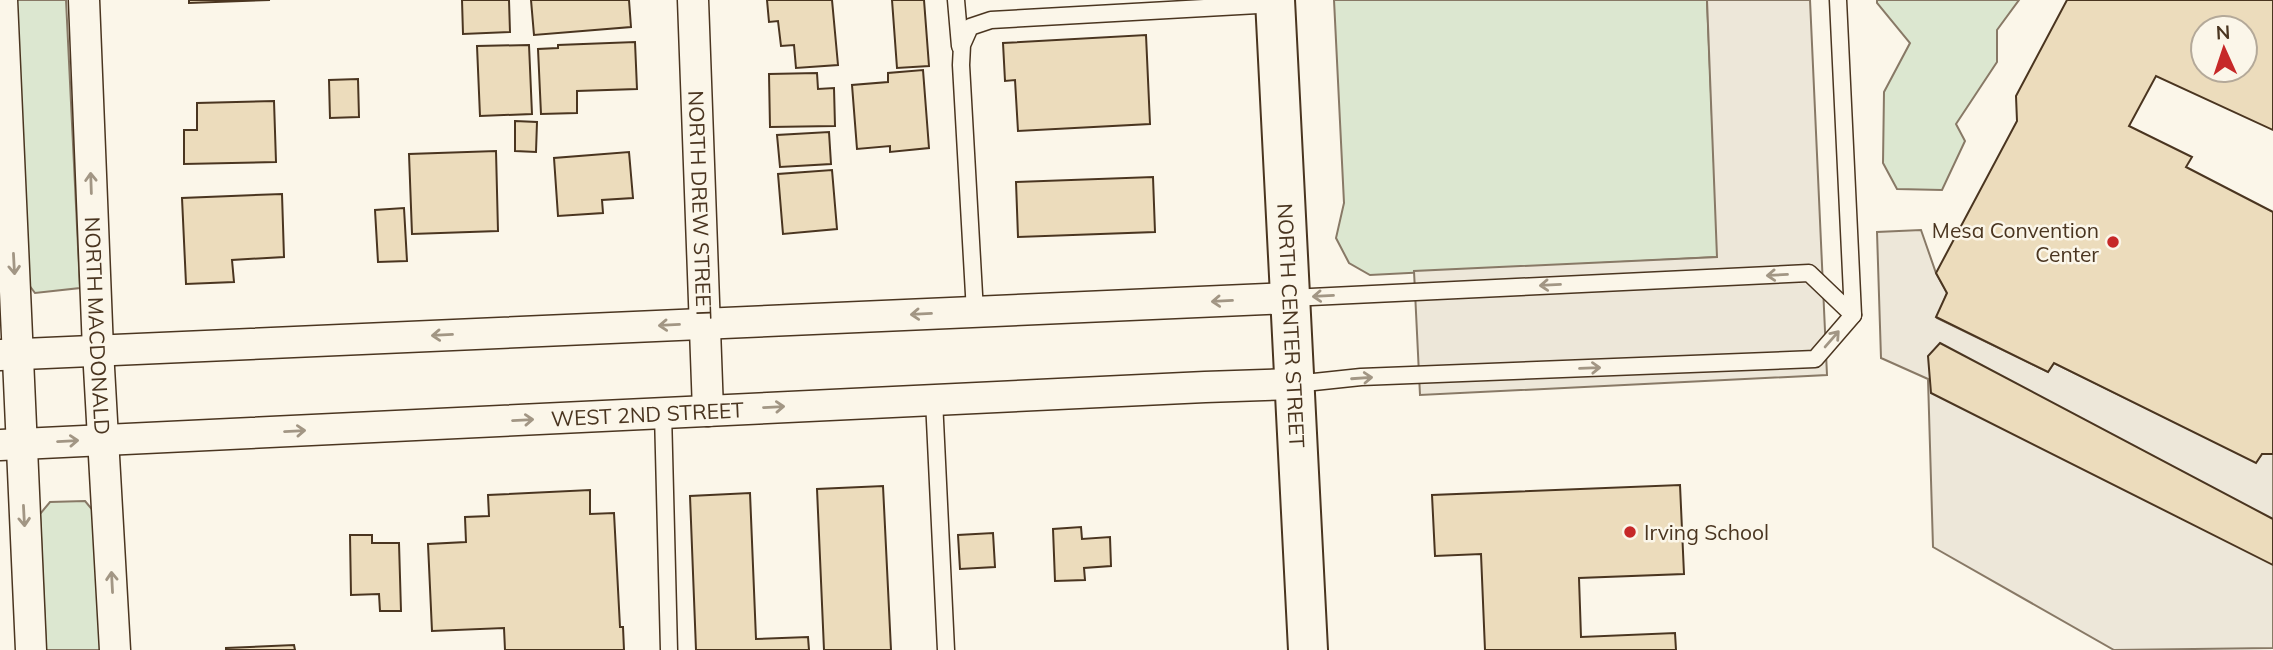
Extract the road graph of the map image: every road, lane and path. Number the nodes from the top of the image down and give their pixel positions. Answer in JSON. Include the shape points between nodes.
{"nodes":[{"id":1,"x":2,"y":0,"type":"edge"},
{"id":2,"x":83,"y":0,"type":"edge"},
{"id":3,"x":693,"y":0,"type":"edge"},
{"id":4,"x":956,"y":0,"type":"edge"},
{"id":5,"x":1838,"y":0,"type":"edge"},
{"id":6,"x":1275,"y":2,"type":"edge"},
{"id":7,"x":961,"y":65,"type":"junction"},
{"id":8,"x":1290,"y":298,"type":"junction"},
{"id":9,"x":975,"y":312,"type":"junction"},
{"id":10,"x":1853,"y":315,"type":"junction"},
{"id":11,"x":705,"y":324,"type":"junction"},
{"id":12,"x":99,"y":351,"type":"junction"},
{"id":13,"x":9,"y":355,"type":"edge"},
{"id":14,"x":1294,"y":384,"type":"junction"},
{"id":15,"x":934,"y":400,"type":"junction"},
{"id":16,"x":708,"y":411,"type":"junction"},
{"id":17,"x":663,"y":413,"type":"junction"},
{"id":18,"x":105,"y":439,"type":"junction"},
{"id":19,"x":10,"y":444,"type":"edge"},
{"id":20,"x":31,"y":650,"type":"edge"},
{"id":21,"x":115,"y":650,"type":"edge"},
{"id":22,"x":669,"y":650,"type":"edge"},
{"id":23,"x":946,"y":650,"type":"edge"},
{"id":24,"x":1307,"y":650,"type":"edge"}],
"edges":[{"from":1,"to":13,"type":"street","one_way":true},
{"from":12,"to":2,"type":"street","name":"NORTH MACDONALD","one_way":true},
{"from":3,"to":11,"type":"street","name":"NORTH DREW STREET"},
{"from":4,"to":7,"type":"lane"},
{"from":5,"to":10,"type":"lane"},
{"from":6,"to":7,"type":"lane","via":[[991,20],[971,27],[962,45]]},
{"from":6,"to":8,"type":"street","name":"NORTH CENTER STREET"},
{"from":7,"to":9,"type":"lane"},
{"from":8,"to":9,"type":"street","one_way":true},
{"from":10,"to":8,"type":"lane","one_way":true,"via":[[1809,273]]},
{"from":8,"to":14,"type":"street","name":"NORTH CENTER STREET"},
{"from":9,"to":11,"type":"street","one_way":true},
{"from":14,"to":10,"type":"lane","one_way":true,"via":[[1361,377],[1815,359]]},
{"from":11,"to":12,"type":"street","one_way":true},
{"from":11,"to":16,"type":"street","name":"NORTH DREW STREET"},
{"from":12,"to":13,"type":"street"},
{"from":12,"to":18,"type":"street","name":"NORTH MACDONALD"},
{"from":13,"to":19,"type":"street"},
{"from":14,"to":15,"type":"street","name":"WEST 2ND STREET"},
{"from":14,"to":24,"type":"street","name":"NORTH CENTER STREET"},
{"from":16,"to":15,"type":"street","name":"WEST 2ND STREET","one_way":true},
{"from":15,"to":23,"type":"lane"},
{"from":16,"to":17,"type":"street","name":"WEST 2ND STREET"},
{"from":18,"to":17,"type":"street","name":"WEST 2ND STREET","one_way":true},
{"from":17,"to":22,"type":"lane"},
{"from":19,"to":18,"type":"street","name":"WEST 2ND STREET","one_way":true},
{"from":21,"to":18,"type":"street","name":"NORTH MACDONALD","one_way":true},
{"from":19,"to":20,"type":"street","one_way":true}]}
